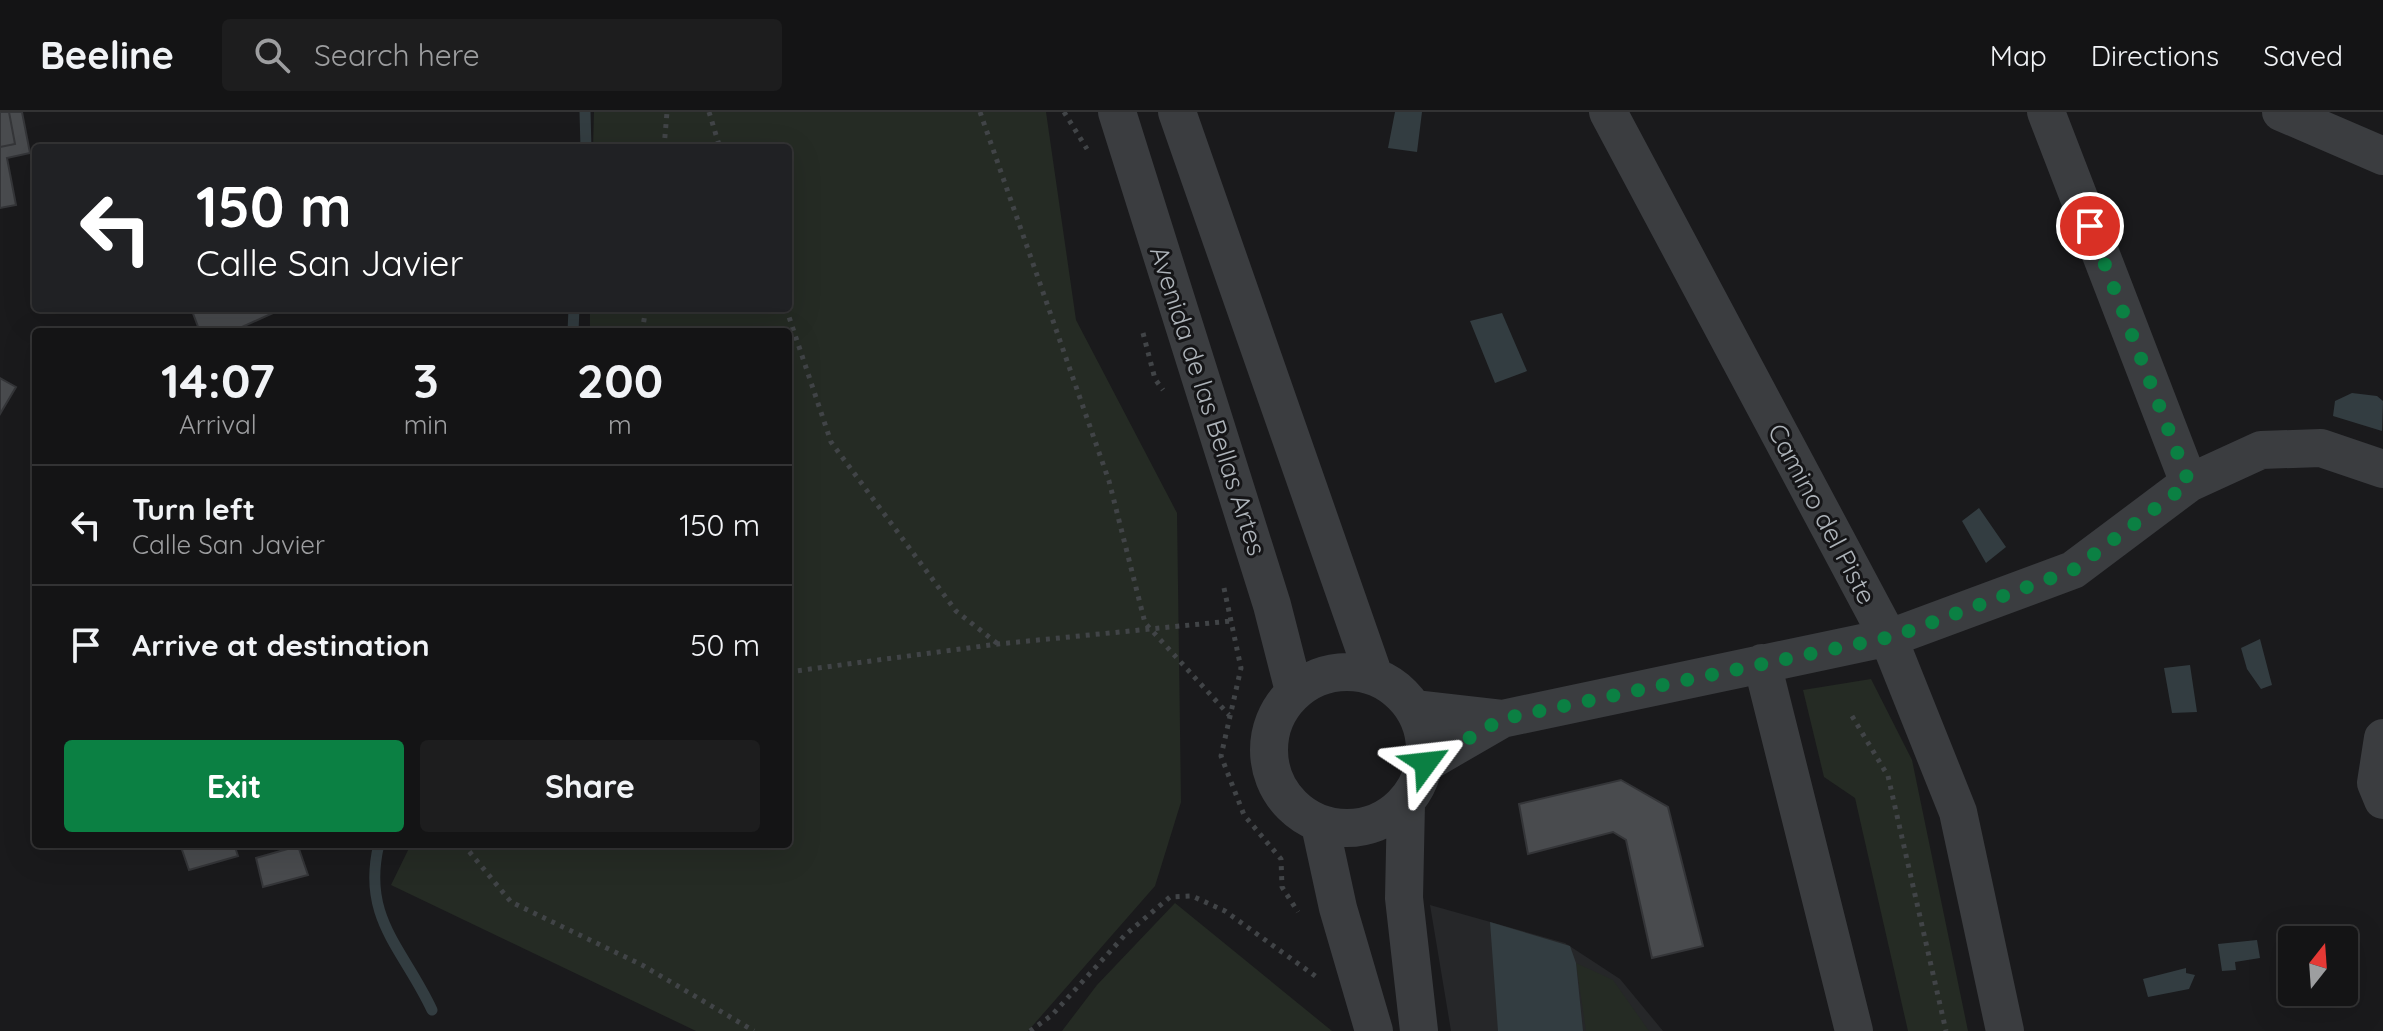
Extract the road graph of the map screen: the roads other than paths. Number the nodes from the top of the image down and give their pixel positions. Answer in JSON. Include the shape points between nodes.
{"nodes":[{"id":1,"x":1117,"y":112,"type":"edge"},
{"id":2,"x":1177,"y":112,"type":"edge"},
{"id":3,"x":1608,"y":112,"type":"edge"},
{"id":4,"x":2046,"y":112,"type":"edge"},
{"id":5,"x":2281,"y":112,"type":"edge"},
{"id":6,"x":2383,"y":156,"type":"edge"},
{"id":7,"x":2383,"y":469,"type":"edge"},
{"id":8,"x":2189,"y":483,"type":"junction"},
{"id":9,"x":1888,"y":637,"type":"junction"},
{"id":10,"x":1762,"y":663,"type":"junction"},
{"id":11,"x":1374,"y":676,"type":"junction"},
{"id":12,"x":1294,"y":691,"type":"junction"},
{"id":13,"x":1414,"y":709,"type":"junction"},
{"id":14,"x":1502,"y":719,"type":"junction"},
{"id":15,"x":2383,"y":738,"type":"edge"},
{"id":16,"x":1426,"y":763,"type":"junction"},
{"id":17,"x":2383,"y":800,"type":"edge"},
{"id":18,"x":1406,"y":803,"type":"junction"},
{"id":19,"x":1320,"y":825,"type":"junction"},
{"id":20,"x":1374,"y":1031,"type":"edge"},
{"id":21,"x":1419,"y":1031,"type":"edge"},
{"id":22,"x":1854,"y":1031,"type":"edge"},
{"id":23,"x":2005,"y":1031,"type":"edge"}],
"edges":[{"from":1,"to":12,"type":"street","name":"Avenida de las Bellas Artes","via":[[1272,605]]},
{"from":2,"to":11,"type":"street"},
{"from":3,"to":9,"type":"street","name":"Camino del Piste"},
{"from":4,"to":8,"type":"street"},
{"from":5,"to":6,"type":"street"},
{"from":7,"to":8,"type":"street","via":[[2321,448],[2261,450]]},
{"from":8,"to":9,"type":"street","via":[[2073,570]]},
{"from":9,"to":10,"type":"street"},
{"from":9,"to":23,"type":"street","name":"Camino del Piste","via":[[1958,812]]},
{"from":10,"to":14,"type":"street"},
{"from":10,"to":22,"type":"street"},
{"from":11,"to":12,"type":"street","via":[[1332,672]]},
{"from":11,"to":13,"type":"street","via":[[1397,689]]},
{"from":12,"to":19,"type":"street","via":[[1272,725],[1269,765],[1287,801]]},
{"from":13,"to":14,"type":"street"},
{"from":13,"to":16,"type":"street","via":[[1425,735]]},
{"from":14,"to":16,"type":"street"},
{"from":15,"to":17,"type":"street","via":[[2376,783]]},
{"from":16,"to":18,"type":"street"},
{"from":18,"to":19,"type":"street","via":[[1367,827]]},
{"from":18,"to":21,"type":"street","via":[[1404,898]]},
{"from":19,"to":20,"type":"street"}]}
